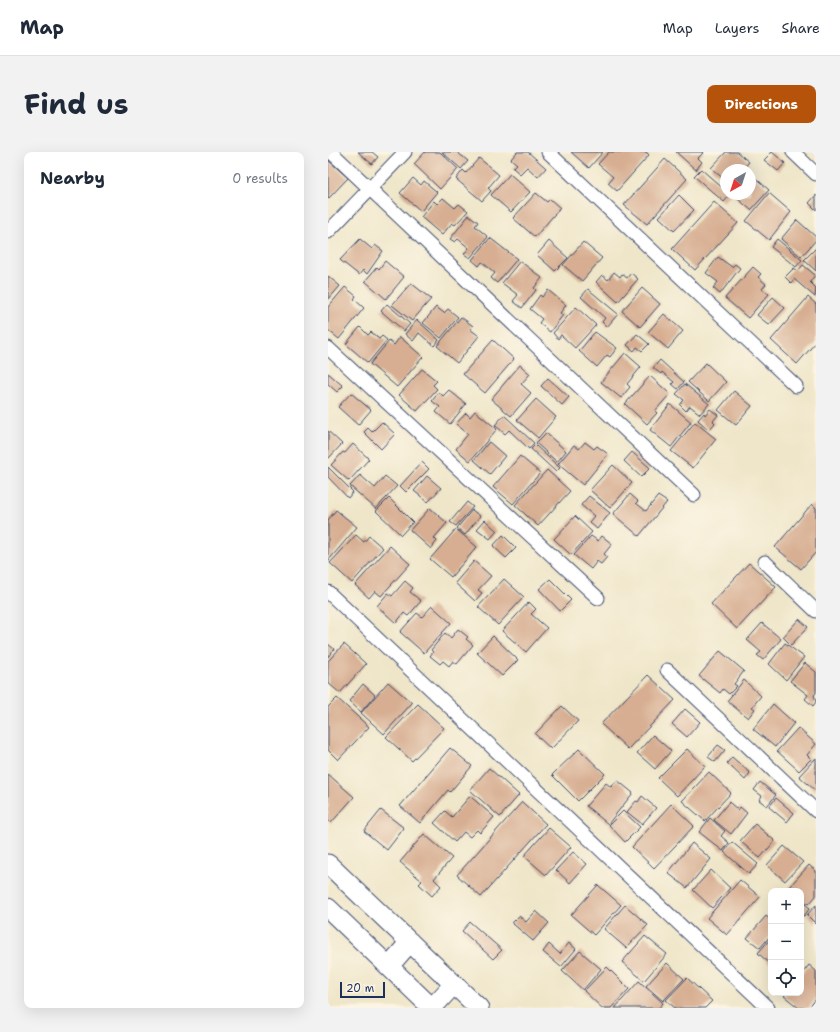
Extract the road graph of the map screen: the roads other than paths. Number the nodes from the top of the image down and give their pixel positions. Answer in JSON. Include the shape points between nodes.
{"nodes":[{"id":1,"x":330,"y":152,"type":"edge"},
{"id":2,"x":405,"y":152,"type":"edge"},
{"id":3,"x":548,"y":152,"type":"edge"},
{"id":4,"x":792,"y":152,"type":"edge"},
{"id":5,"x":816,"y":174,"type":"edge"},
{"id":6,"x":369,"y":189,"type":"junction"},
{"id":7,"x":328,"y":232,"type":"edge"},
{"id":8,"x":328,"y":348,"type":"edge"},
{"id":9,"x":796,"y":386,"type":"dead end"},
{"id":10,"x":694,"y":495,"type":"dead end"},
{"id":11,"x":765,"y":562,"type":"dead end"},
{"id":12,"x":328,"y":592,"type":"edge"},
{"id":13,"x":598,"y":598,"type":"dead end"},
{"id":14,"x":816,"y":611,"type":"edge"},
{"id":15,"x":668,"y":670,"type":"dead end"},
{"id":16,"x":816,"y":811,"type":"edge"},
{"id":17,"x":328,"y":864,"type":"edge"},
{"id":18,"x":328,"y":908,"type":"edge"},
{"id":19,"x":410,"y":942,"type":"junction"},
{"id":20,"x":389,"y":966,"type":"junction"},
{"id":21,"x":454,"y":984,"type":"junction"},
{"id":22,"x":432,"y":1008,"type":"edge"},
{"id":23,"x":479,"y":1008,"type":"edge"},
{"id":24,"x":768,"y":1008,"type":"edge"}],
"edges":[{"from":1,"to":6,"type":"street"},
{"from":2,"to":6,"type":"street"},
{"from":3,"to":9,"type":"street"},
{"from":4,"to":5,"type":"street"},
{"from":6,"to":7,"type":"street"},
{"from":6,"to":10,"type":"street"},
{"from":8,"to":13,"type":"street"},
{"from":11,"to":14,"type":"street"},
{"from":12,"to":24,"type":"street"},
{"from":15,"to":16,"type":"street"},
{"from":17,"to":19,"type":"main road"},
{"from":18,"to":20,"type":"main road"},
{"from":19,"to":20,"type":"main road"},
{"from":19,"to":21,"type":"main road"},
{"from":20,"to":22,"type":"main road"},
{"from":21,"to":22,"type":"main road"},
{"from":21,"to":23,"type":"main road"}]}
